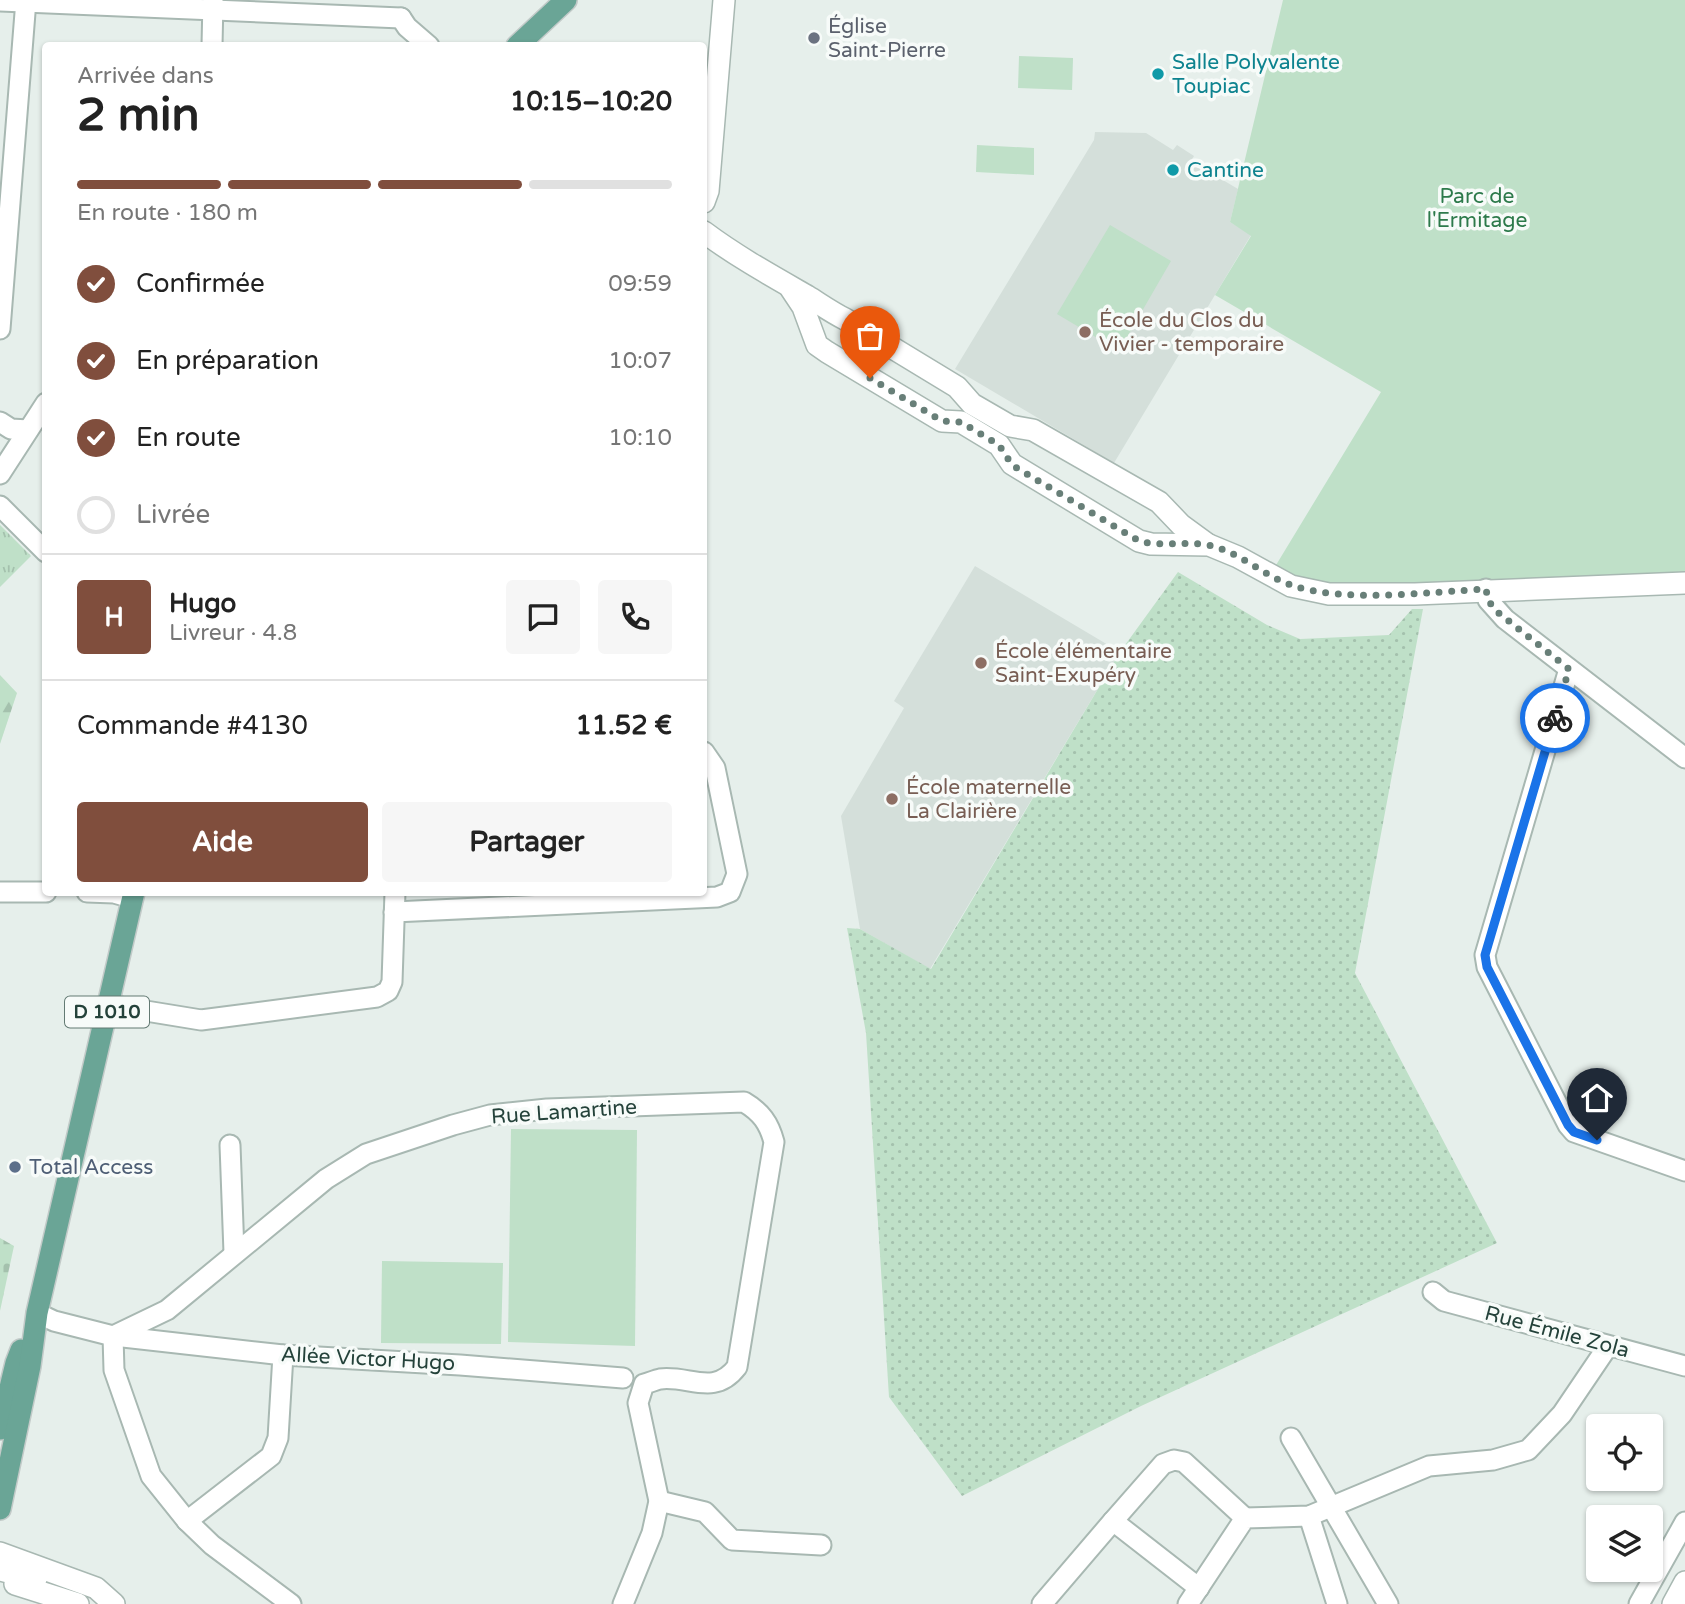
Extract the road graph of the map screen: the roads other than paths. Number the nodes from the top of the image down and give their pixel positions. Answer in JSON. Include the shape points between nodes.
{"nodes":[{"id":1,"x":566,"y":0,"type":"edge"},
{"id":2,"x":724,"y":0,"type":"edge"},
{"id":3,"x":0,"y":1,"type":"edge"},
{"id":4,"x":26,"y":1,"type":"edge"},
{"id":5,"x":213,"y":5,"type":"edge"},
{"id":6,"x":402,"y":9,"type":"edge"},
{"id":7,"x":212,"y":42,"type":"edge"},
{"id":8,"x":424,"y":42,"type":"edge"},
{"id":9,"x":521,"y":42,"type":"edge"},
{"id":10,"x":707,"y":194,"type":"edge"},
{"id":11,"x":707,"y":234,"type":"edge"},
{"id":12,"x":791,"y":289,"type":"junction"},
{"id":13,"x":827,"y":311,"type":"junction"},
{"id":14,"x":810,"y":327,"type":"junction"},
{"id":15,"x":0,"y":329,"type":"edge"},
{"id":16,"x":42,"y":409,"type":"edge"},
{"id":17,"x":0,"y":422,"type":"edge"},
{"id":18,"x":28,"y":430,"type":"junction"},
{"id":19,"x":0,"y":474,"type":"edge"},
{"id":20,"x":0,"y":506,"type":"edge"},
{"id":21,"x":1176,"y":520,"type":"junction"},
{"id":22,"x":1166,"y":544,"type":"junction"},
{"id":23,"x":1209,"y":545,"type":"junction"},
{"id":24,"x":42,"y":548,"type":"edge"},
{"id":25,"x":1685,"y":583,"type":"edge"},
{"id":26,"x":1486,"y":589,"type":"junction"},
{"id":27,"x":1569,"y":669,"type":"junction"},
{"id":28,"x":1682,"y":754,"type":"edge"},
{"id":29,"x":707,"y":756,"type":"edge"},
{"id":30,"x":0,"y":892,"type":"edge"},
{"id":31,"x":42,"y":892,"type":"edge"},
{"id":32,"x":133,"y":896,"type":"edge"},
{"id":33,"x":395,"y":902,"type":"edge"},
{"id":34,"x":109,"y":1004,"type":"junction"},
{"id":35,"x":230,"y":1145,"type":"dead end"},
{"id":36,"x":1685,"y":1171,"type":"edge"},
{"id":37,"x":234,"y":1254,"type":"junction"},
{"id":38,"x":1433,"y":1292,"type":"dead end"},
{"id":39,"x":37,"y":1313,"type":"junction"},
{"id":40,"x":113,"y":1336,"type":"junction"},
{"id":41,"x":1608,"y":1346,"type":"junction"},
{"id":42,"x":283,"y":1355,"type":"junction"},
{"id":43,"x":1685,"y":1366,"type":"edge"},
{"id":44,"x":623,"y":1378,"type":"dead end"},
{"id":45,"x":0,"y":1429,"type":"edge"},
{"id":46,"x":1291,"y":1438,"type":"dead end"},
{"id":47,"x":659,"y":1501,"type":"junction"},
{"id":48,"x":1331,"y":1507,"type":"junction"},
{"id":49,"x":0,"y":1509,"type":"edge"},
{"id":50,"x":1309,"y":1516,"type":"junction"},
{"id":51,"x":1245,"y":1518,"type":"junction"},
{"id":52,"x":187,"y":1521,"type":"junction"},
{"id":53,"x":1113,"y":1521,"type":"junction"},
{"id":54,"x":1685,"y":1522,"type":"edge"},
{"id":55,"x":821,"y":1545,"type":"dead end"},
{"id":56,"x":0,"y":1553,"type":"edge"},
{"id":57,"x":0,"y":1570,"type":"edge"},
{"id":58,"x":0,"y":1579,"type":"edge"},
{"id":59,"x":1685,"y":1582,"type":"edge"},
{"id":60,"x":1194,"y":1596,"type":"edge"},
{"id":61,"x":78,"y":1604,"type":"edge"},
{"id":62,"x":104,"y":1604,"type":"edge"},
{"id":63,"x":114,"y":1604,"type":"edge"},
{"id":64,"x":291,"y":1604,"type":"edge"},
{"id":65,"x":623,"y":1604,"type":"edge"},
{"id":66,"x":1042,"y":1604,"type":"edge"},
{"id":67,"x":1336,"y":1604,"type":"edge"},
{"id":68,"x":1388,"y":1604,"type":"edge"},
{"id":69,"x":1639,"y":1604,"type":"edge"},
{"id":70,"x":1673,"y":1604,"type":"edge"}],
"edges":[{"from":1,"to":9,"type":"main road"},
{"from":2,"to":10,"type":"street"},
{"from":3,"to":4,"type":"street"},
{"from":4,"to":5,"type":"street"},
{"from":4,"to":15,"type":"street"},
{"from":5,"to":6,"type":"street"},
{"from":5,"to":7,"type":"street"},
{"from":6,"to":8,"type":"street","via":[[407,27]]},
{"from":11,"to":12,"type":"street"},
{"from":12,"to":13,"type":"street"},
{"from":12,"to":14,"type":"street"},
{"from":13,"to":14,"type":"street"},
{"from":13,"to":21,"type":"street","via":[[957,387],[972,404],[1010,426],[1033,430],[1158,502]]},
{"from":14,"to":22,"type":"street","via":[[817,345],[827,352],[942,421],[961,422],[999,445],[1012,465],[1139,541]]},
{"from":16,"to":18,"type":"street"},
{"from":17,"to":18,"type":"street","via":[[11,429]]},
{"from":18,"to":19,"type":"street"},
{"from":20,"to":24,"type":"street"},
{"from":21,"to":22,"type":"street"},
{"from":21,"to":23,"type":"street"},
{"from":22,"to":23,"type":"street"},
{"from":23,"to":26,"type":"street","via":[[1291,586],[1329,594]]},
{"from":25,"to":26,"type":"street"},
{"from":26,"to":27,"type":"street","via":[[1495,610]]},
{"from":27,"to":28,"type":"street"},
{"from":27,"to":36,"type":"street","via":[[1485,955],[1487,967],[1574,1132]]},
{"from":29,"to":33,"type":"street","via":[[715,768],[737,874],[730,892],[717,897]]},
{"from":30,"to":31,"type":"street"},
{"from":32,"to":34,"type":"main road","number":"D 1010"},
{"from":33,"to":34,"type":"street","via":[[392,982],[388,991],[377,997],[201,1020]]},
{"from":34,"to":39,"type":"main road","number":"D 1010"},
{"from":35,"to":37,"type":"street"},
{"from":37,"to":40,"type":"street","name":"Rue Lamartine","via":[[167,1310]]},
{"from":37,"to":47,"type":"street","name":"Rue Lamartine","via":[[326,1179],[366,1154],[453,1125],[490,1115],[547,1109],[744,1102],[757,1109],[770,1126],[774,1142],[737,1367],[729,1378],[707,1384],[661,1379],[644,1384],[638,1403]]},
{"from":38,"to":41,"type":"street","name":"Rue Émile Zola","via":[[1444,1301]]},
{"from":39,"to":40,"type":"street","name":"Allée Victor Hugo"},
{"from":39,"to":45,"type":"main road","number":"D 1010","via":[[16,1363]]},
{"from":39,"to":49,"type":"main road","number":"D 1010"},
{"from":40,"to":42,"type":"street","name":"Allée Victor Hugo"},
{"from":40,"to":52,"type":"street","via":[[114,1370],[151,1476]]},
{"from":41,"to":43,"type":"street","name":"Rue Émile Zola"},
{"from":41,"to":48,"type":"street","via":[[1562,1414],[1528,1450],[1493,1460],[1429,1466]]},
{"from":42,"to":44,"type":"street","name":"Allée Victor Hugo"},
{"from":42,"to":52,"type":"street","via":[[278,1438],[271,1456]]},
{"from":46,"to":48,"type":"street"},
{"from":47,"to":55,"type":"street","via":[[705,1512],[732,1539]]},
{"from":47,"to":65,"type":"street","via":[[652,1532]]},
{"from":48,"to":50,"type":"street"},
{"from":48,"to":68,"type":"street"},
{"from":50,"to":51,"type":"street"},
{"from":50,"to":67,"type":"street"},
{"from":51,"to":53,"type":"street","via":[[1184,1462],[1174,1460],[1163,1464]]},
{"from":51,"to":60,"type":"street"},
{"from":52,"to":64,"type":"street"},
{"from":53,"to":60,"type":"street"},
{"from":53,"to":66,"type":"street"},
{"from":54,"to":69,"type":"street"},
{"from":56,"to":63,"type":"street","via":[[96,1588]]},
{"from":57,"to":62,"type":"street"},
{"from":58,"to":61,"type":"street"},
{"from":59,"to":70,"type":"street"}]}
